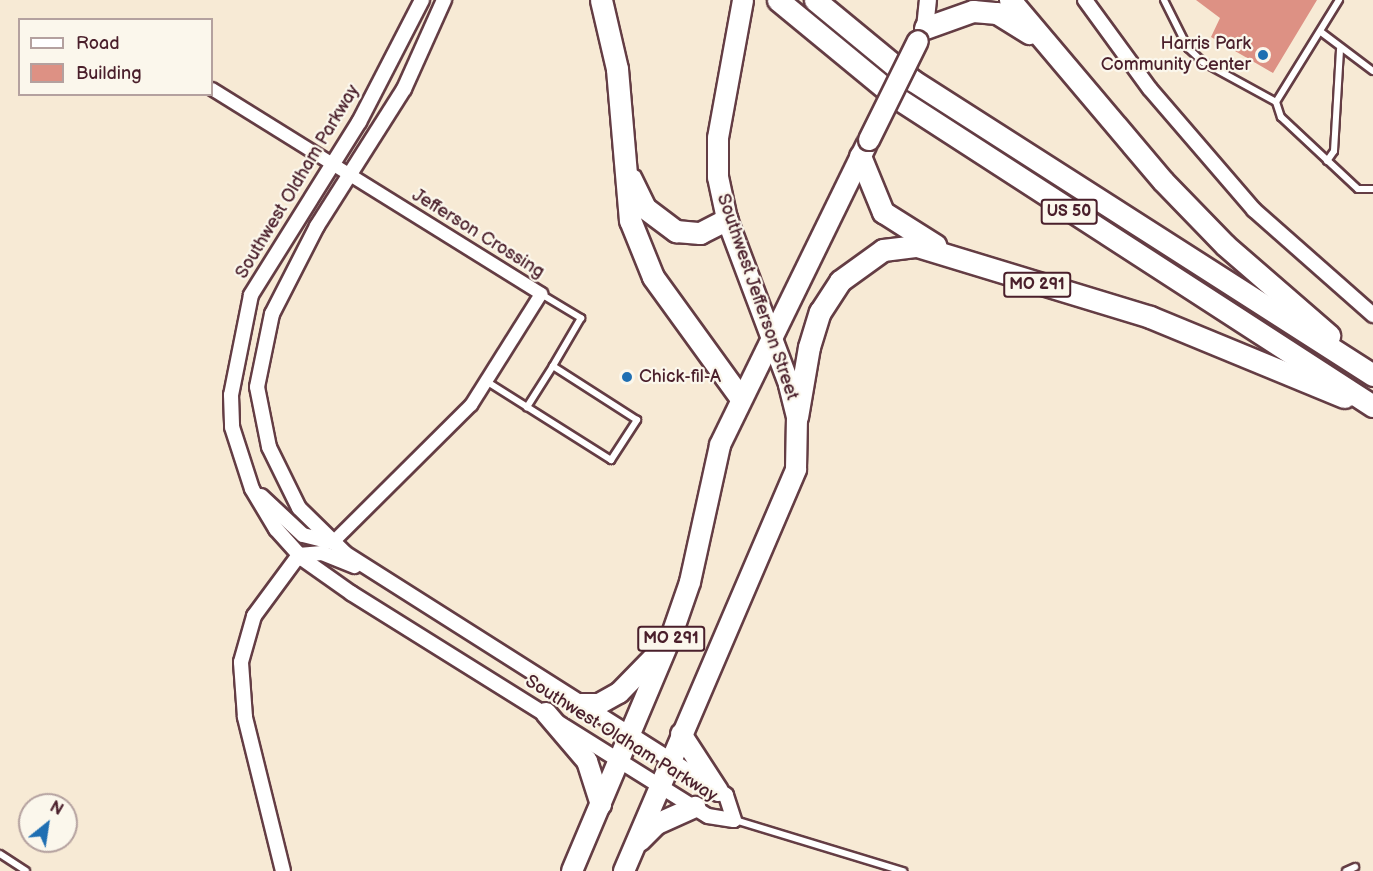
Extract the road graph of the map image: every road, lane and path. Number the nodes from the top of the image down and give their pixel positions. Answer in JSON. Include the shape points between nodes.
{"nodes":[{"id":1,"x":422,"y":0,"type":"edge"},
{"id":2,"x":444,"y":0,"type":"edge"},
{"id":3,"x":600,"y":0,"type":"edge"},
{"id":4,"x":778,"y":0,"type":"edge"},
{"id":5,"x":816,"y":0,"type":"edge"},
{"id":6,"x":928,"y":0,"type":"edge"},
{"id":7,"x":1010,"y":0,"type":"edge"},
{"id":8,"x":1085,"y":0,"type":"edge"},
{"id":9,"x":1164,"y":0,"type":"edge"},
{"id":10,"x":1339,"y":0,"type":"edge"},
{"id":11,"x":742,"y":5,"type":"edge"},
{"id":12,"x":1321,"y":32,"type":"junction"},
{"id":13,"x":921,"y":34,"type":"junction"},
{"id":14,"x":1047,"y":45,"type":"junction"},
{"id":15,"x":1340,"y":49,"type":"junction"},
{"id":16,"x":1373,"y":71,"type":"edge"},
{"id":17,"x":213,"y":90,"type":"edge"},
{"id":18,"x":1276,"y":102,"type":"junction"},
{"id":19,"x":864,"y":148,"type":"junction"},
{"id":20,"x":621,"y":150,"type":"junction"},
{"id":21,"x":1328,"y":161,"type":"junction"},
{"id":22,"x":332,"y":165,"type":"junction"},
{"id":23,"x":350,"y":176,"type":"junction"},
{"id":24,"x":1373,"y":189,"type":"edge"},
{"id":25,"x":727,"y":219,"type":"junction"},
{"id":26,"x":960,"y":258,"type":"junction"},
{"id":27,"x":541,"y":294,"type":"junction"},
{"id":28,"x":1373,"y":315,"type":"edge"},
{"id":29,"x":769,"y":336,"type":"junction"},
{"id":30,"x":553,"y":366,"type":"junction"},
{"id":31,"x":1373,"y":374,"type":"edge"},
{"id":32,"x":486,"y":381,"type":"junction"},
{"id":33,"x":740,"y":397,"type":"junction"},
{"id":34,"x":1373,"y":406,"type":"edge"},
{"id":35,"x":527,"y":407,"type":"junction"},
{"id":36,"x":797,"y":417,"type":"junction"},
{"id":37,"x":252,"y":489,"type":"junction"},
{"id":38,"x":333,"y":542,"type":"junction"},
{"id":39,"x":300,"y":555,"type":"junction"},
{"id":40,"x":370,"y":571,"type":"junction"},
{"id":41,"x":671,"y":637,"type":"junction"},
{"id":42,"x":581,"y":704,"type":"junction"},
{"id":43,"x":546,"y":713,"type":"junction"},
{"id":44,"x":681,"y":734,"type":"junction"},
{"id":45,"x":632,"y":735,"type":"junction"},
{"id":46,"x":670,"y":759,"type":"junction"},
{"id":47,"x":621,"y":760,"type":"junction"},
{"id":48,"x":659,"y":784,"type":"junction"},
{"id":49,"x":718,"y":791,"type":"junction"},
{"id":50,"x":601,"y":805,"type":"junction"},
{"id":51,"x":695,"y":807,"type":"junction"},
{"id":52,"x":734,"y":820,"type":"junction"},
{"id":53,"x":634,"y":847,"type":"junction"},
{"id":54,"x":0,"y":854,"type":"edge"},
{"id":55,"x":1355,"y":867,"type":"dead end"},
{"id":56,"x":26,"y":871,"type":"edge"},
{"id":57,"x":282,"y":871,"type":"edge"},
{"id":58,"x":572,"y":871,"type":"edge"},
{"id":59,"x":624,"y":871,"type":"edge"},
{"id":60,"x":903,"y":871,"type":"edge"},
{"id":61,"x":1346,"y":871,"type":"edge"}],
"edges":[{"from":1,"to":22,"type":"street","name":"Southwest Oldham Parkway"},
{"from":2,"to":23,"type":"street","name":"Southwest Oldham Parkway","via":[[404,89]]},
{"from":3,"to":20,"type":"highway","via":[[617,69]]},
{"from":4,"to":34,"type":"highway","number":"US 50","via":[[897,98]]},
{"from":5,"to":31,"type":"highway","number":"US 50","via":[[912,80]]},
{"from":6,"to":13,"type":"main road"},
{"from":7,"to":14,"type":"highway"},
{"from":8,"to":28,"type":"street","via":[[1150,89],[1254,210]]},
{"from":9,"to":18,"type":"lane","via":[[1188,48],[1203,62]]},
{"from":10,"to":12,"type":"lane"},
{"from":11,"to":25,"type":"highway","name":"Southwest Jefferson Street","via":[[718,138]]},
{"from":12,"to":15,"type":"lane"},
{"from":12,"to":18,"type":"lane"},
{"from":13,"to":14,"type":"highway","via":[[960,13],[997,13]]},
{"from":13,"to":19,"type":"highway","number":"MO 291","bridge":true},
{"from":14,"to":31,"type":"highway","via":[[1225,245]]},
{"from":15,"to":16,"type":"lane"},
{"from":15,"to":21,"type":"lane","via":[[1334,151]]},
{"from":17,"to":22,"type":"street","name":"Jefferson Crossing"},
{"from":18,"to":21,"type":"lane","via":[[1281,117]]},
{"from":19,"to":26,"type":"highway","number":"MO 291","via":[[883,212],[899,227]]},
{"from":19,"to":29,"type":"highway","number":"MO 291"},
{"from":20,"to":25,"type":"highway","via":[[638,199],[667,228],[700,233]]},
{"from":20,"to":33,"type":"highway","via":[[630,220],[641,251]]},
{"from":21,"to":24,"type":"lane","via":[[1358,189]]},
{"from":22,"to":23,"type":"street","name":"Jefferson Crossing"},
{"from":22,"to":37,"type":"street","name":"Southwest Oldham Parkway","via":[[264,268],[240,329],[232,427]]},
{"from":23,"to":27,"type":"street","name":"Jefferson Crossing"},
{"from":23,"to":38,"type":"street","name":"Southwest Oldham Parkway","via":[[272,314],[257,387],[275,464],[299,508]]},
{"from":25,"to":29,"type":"highway","name":"Southwest Jefferson Street"},
{"from":26,"to":34,"type":"highway","number":"MO 291","via":[[1150,317],[1287,377]]},
{"from":26,"to":36,"type":"highway","number":"MO 291","via":[[917,246],[883,250],[840,281],[812,338]]},
{"from":27,"to":30,"type":"lane","via":[[581,318]]},
{"from":27,"to":32,"type":"street","name":"Jefferson Crossing"},
{"from":29,"to":33,"type":"highway","number":"MO 291"},
{"from":29,"to":36,"type":"highway","name":"Southwest Jefferson Street"},
{"from":30,"to":35,"type":"lane"},
{"from":30,"to":35,"type":"lane","via":[[637,420],[611,460]]},
{"from":32,"to":35,"type":"lane"},
{"from":32,"to":38,"type":"street","name":"Jefferson Crossing","via":[[471,405]]},
{"from":33,"to":41,"type":"highway","number":"MO 291","via":[[710,480],[690,582]]},
{"from":36,"to":44,"type":"highway","number":"MO 291","via":[[796,469]]},
{"from":37,"to":38,"type":"street","via":[[303,535]]},
{"from":37,"to":39,"type":"street","name":"Southwest Oldham Parkway"},
{"from":38,"to":40,"type":"street","name":"Southwest Oldham Parkway"},
{"from":39,"to":40,"type":"street","via":[[322,553]]},
{"from":39,"to":43,"type":"street","name":"Southwest Oldham Parkway","via":[[351,593]]},
{"from":39,"to":57,"type":"street","via":[[254,616],[241,662],[245,717]]},
{"from":40,"to":42,"type":"street","name":"Southwest Oldham Parkway"},
{"from":41,"to":42,"type":"highway","via":[[619,693],[599,704]]},
{"from":41,"to":45,"type":"highway","number":"MO 291"},
{"from":42,"to":45,"type":"street","name":"Southwest Oldham Parkway"},
{"from":43,"to":47,"type":"street","name":"Southwest Oldham Parkway"},
{"from":43,"to":50,"type":"highway","via":[[587,761]]},
{"from":44,"to":46,"type":"highway","number":"MO 291"},
{"from":44,"to":49,"type":"highway"},
{"from":45,"to":46,"type":"street","name":"Southwest Oldham Parkway"},
{"from":45,"to":47,"type":"highway","number":"MO 291"},
{"from":46,"to":48,"type":"highway","number":"MO 291"},
{"from":46,"to":49,"type":"street","name":"Southwest Oldham Parkway"},
{"from":47,"to":48,"type":"street","name":"Southwest Oldham Parkway"},
{"from":47,"to":50,"type":"highway","number":"MO 291"},
{"from":48,"to":51,"type":"street","name":"Southwest Oldham Parkway"},
{"from":48,"to":53,"type":"highway","number":"MO 291"},
{"from":49,"to":52,"type":"street","name":"Southwest Oldham Parkway","via":[[726,795]]},
{"from":50,"to":58,"type":"highway","number":"MO 291"},
{"from":51,"to":52,"type":"street","name":"Southwest Oldham Parkway"},
{"from":51,"to":53,"type":"highway","via":[[657,824]]},
{"from":52,"to":60,"type":"lane"},
{"from":53,"to":59,"type":"highway","number":"MO 291"},
{"from":54,"to":56,"type":"lane"},
{"from":55,"to":61,"type":"lane"}]}
